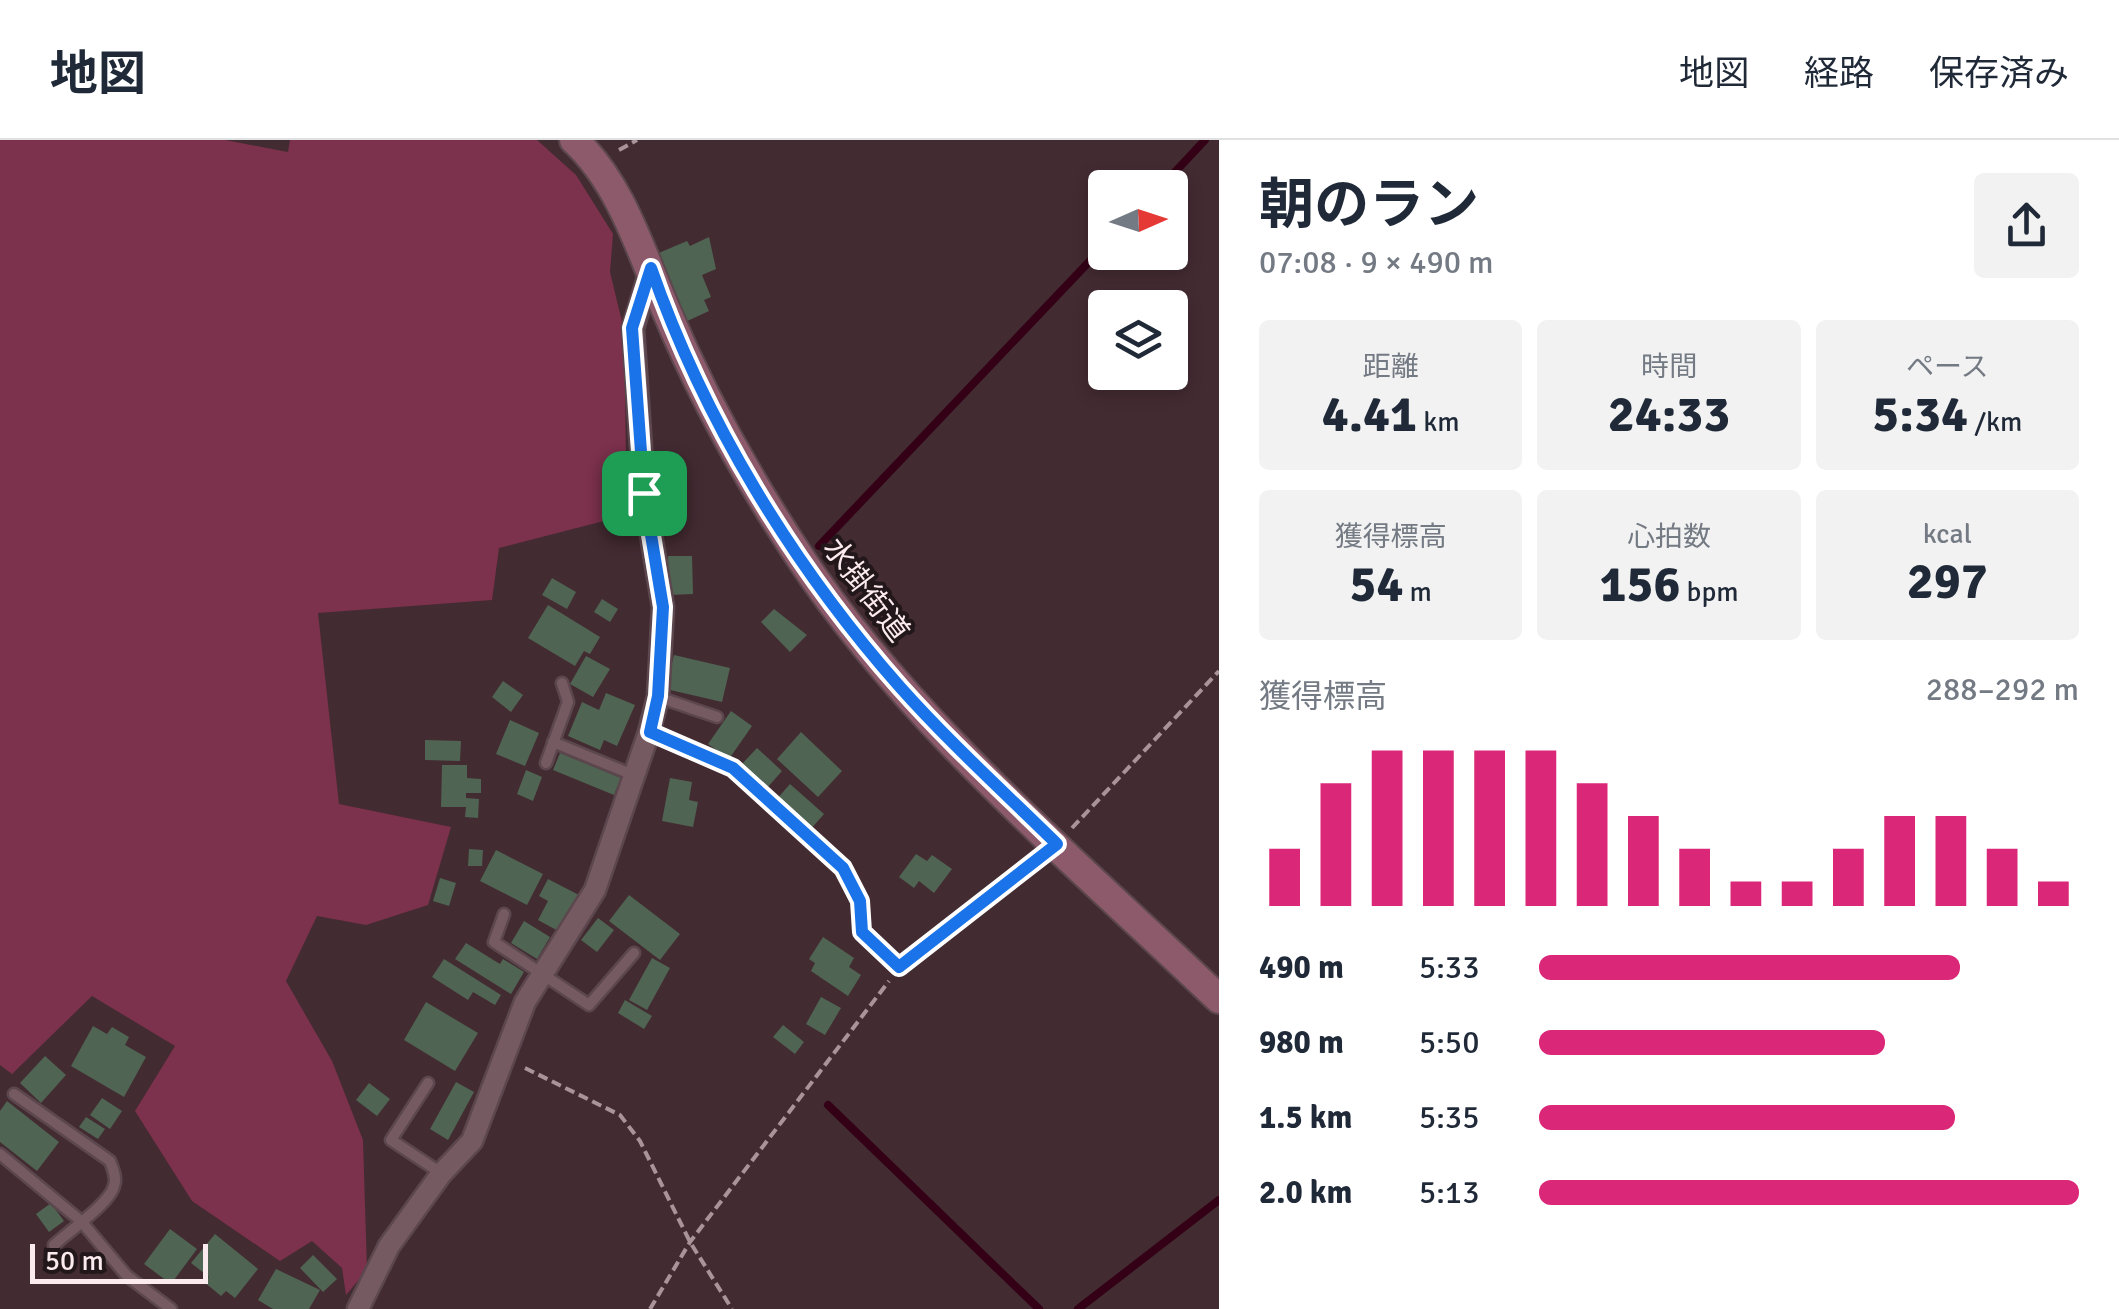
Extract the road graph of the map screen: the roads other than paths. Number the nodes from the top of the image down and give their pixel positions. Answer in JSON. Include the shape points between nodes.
{"nodes":[{"id":1,"x":574,"y":140,"type":"edge"},
{"id":2,"x":651,"y":268,"type":"junction"},
{"id":3,"x":562,"y":683,"type":"dead end"},
{"id":4,"x":658,"y":696,"type":"junction"},
{"id":5,"x":716,"y":717,"type":"dead end"},
{"id":6,"x":650,"y":732,"type":"junction"},
{"id":7,"x":553,"y":742,"type":"junction"},
{"id":8,"x":546,"y":763,"type":"dead end"},
{"id":9,"x":633,"y":776,"type":"junction"},
{"id":10,"x":504,"y":914,"type":"dead end"},
{"id":11,"x":634,"y":953,"type":"dead end"},
{"id":12,"x":899,"y":967,"type":"road end"},
{"id":13,"x":541,"y":976,"type":"junction"},
{"id":14,"x":1219,"y":999,"type":"edge"},
{"id":15,"x":428,"y":1082,"type":"dead end"},
{"id":16,"x":14,"y":1094,"type":"dead end"},
{"id":17,"x":0,"y":1154,"type":"edge"},
{"id":18,"x":442,"y":1174,"type":"junction"},
{"id":19,"x":81,"y":1221,"type":"junction"},
{"id":20,"x":54,"y":1245,"type":"dead end"},
{"id":21,"x":171,"y":1309,"type":"edge"},
{"id":22,"x":358,"y":1309,"type":"edge"}],
"edges":[{"from":1,"to":2,"type":"main road","name":"水掛街道","via":[[599,162]]},
{"from":2,"to":4,"type":"street","via":[[632,328],[644,493],[663,607]]},
{"from":2,"to":14,"type":"main road","name":"水掛街道","via":[[710,403],[799,557],[899,686]]},
{"from":3,"to":7,"type":"lane","via":[[568,702]]},
{"from":4,"to":5,"type":"lane"},
{"from":4,"to":6,"type":"street"},
{"from":6,"to":9,"type":"street"},
{"from":6,"to":12,"type":"lane","via":[[733,768],[843,868],[860,901],[862,932]]},
{"from":7,"to":8,"type":"lane"},
{"from":7,"to":9,"type":"lane"},
{"from":9,"to":13,"type":"street","via":[[595,890]]},
{"from":10,"to":13,"type":"lane","via":[[494,942]]},
{"from":11,"to":13,"type":"lane","via":[[589,1005]]},
{"from":13,"to":18,"type":"street","via":[[472,1141]]},
{"from":15,"to":18,"type":"lane","via":[[390,1140]]},
{"from":16,"to":19,"type":"lane","via":[[110,1161],[115,1184]]},
{"from":17,"to":19,"type":"lane"},
{"from":18,"to":22,"type":"street","via":[[389,1246]]},
{"from":19,"to":20,"type":"lane"},
{"from":19,"to":21,"type":"lane","via":[[128,1276]]}]}
